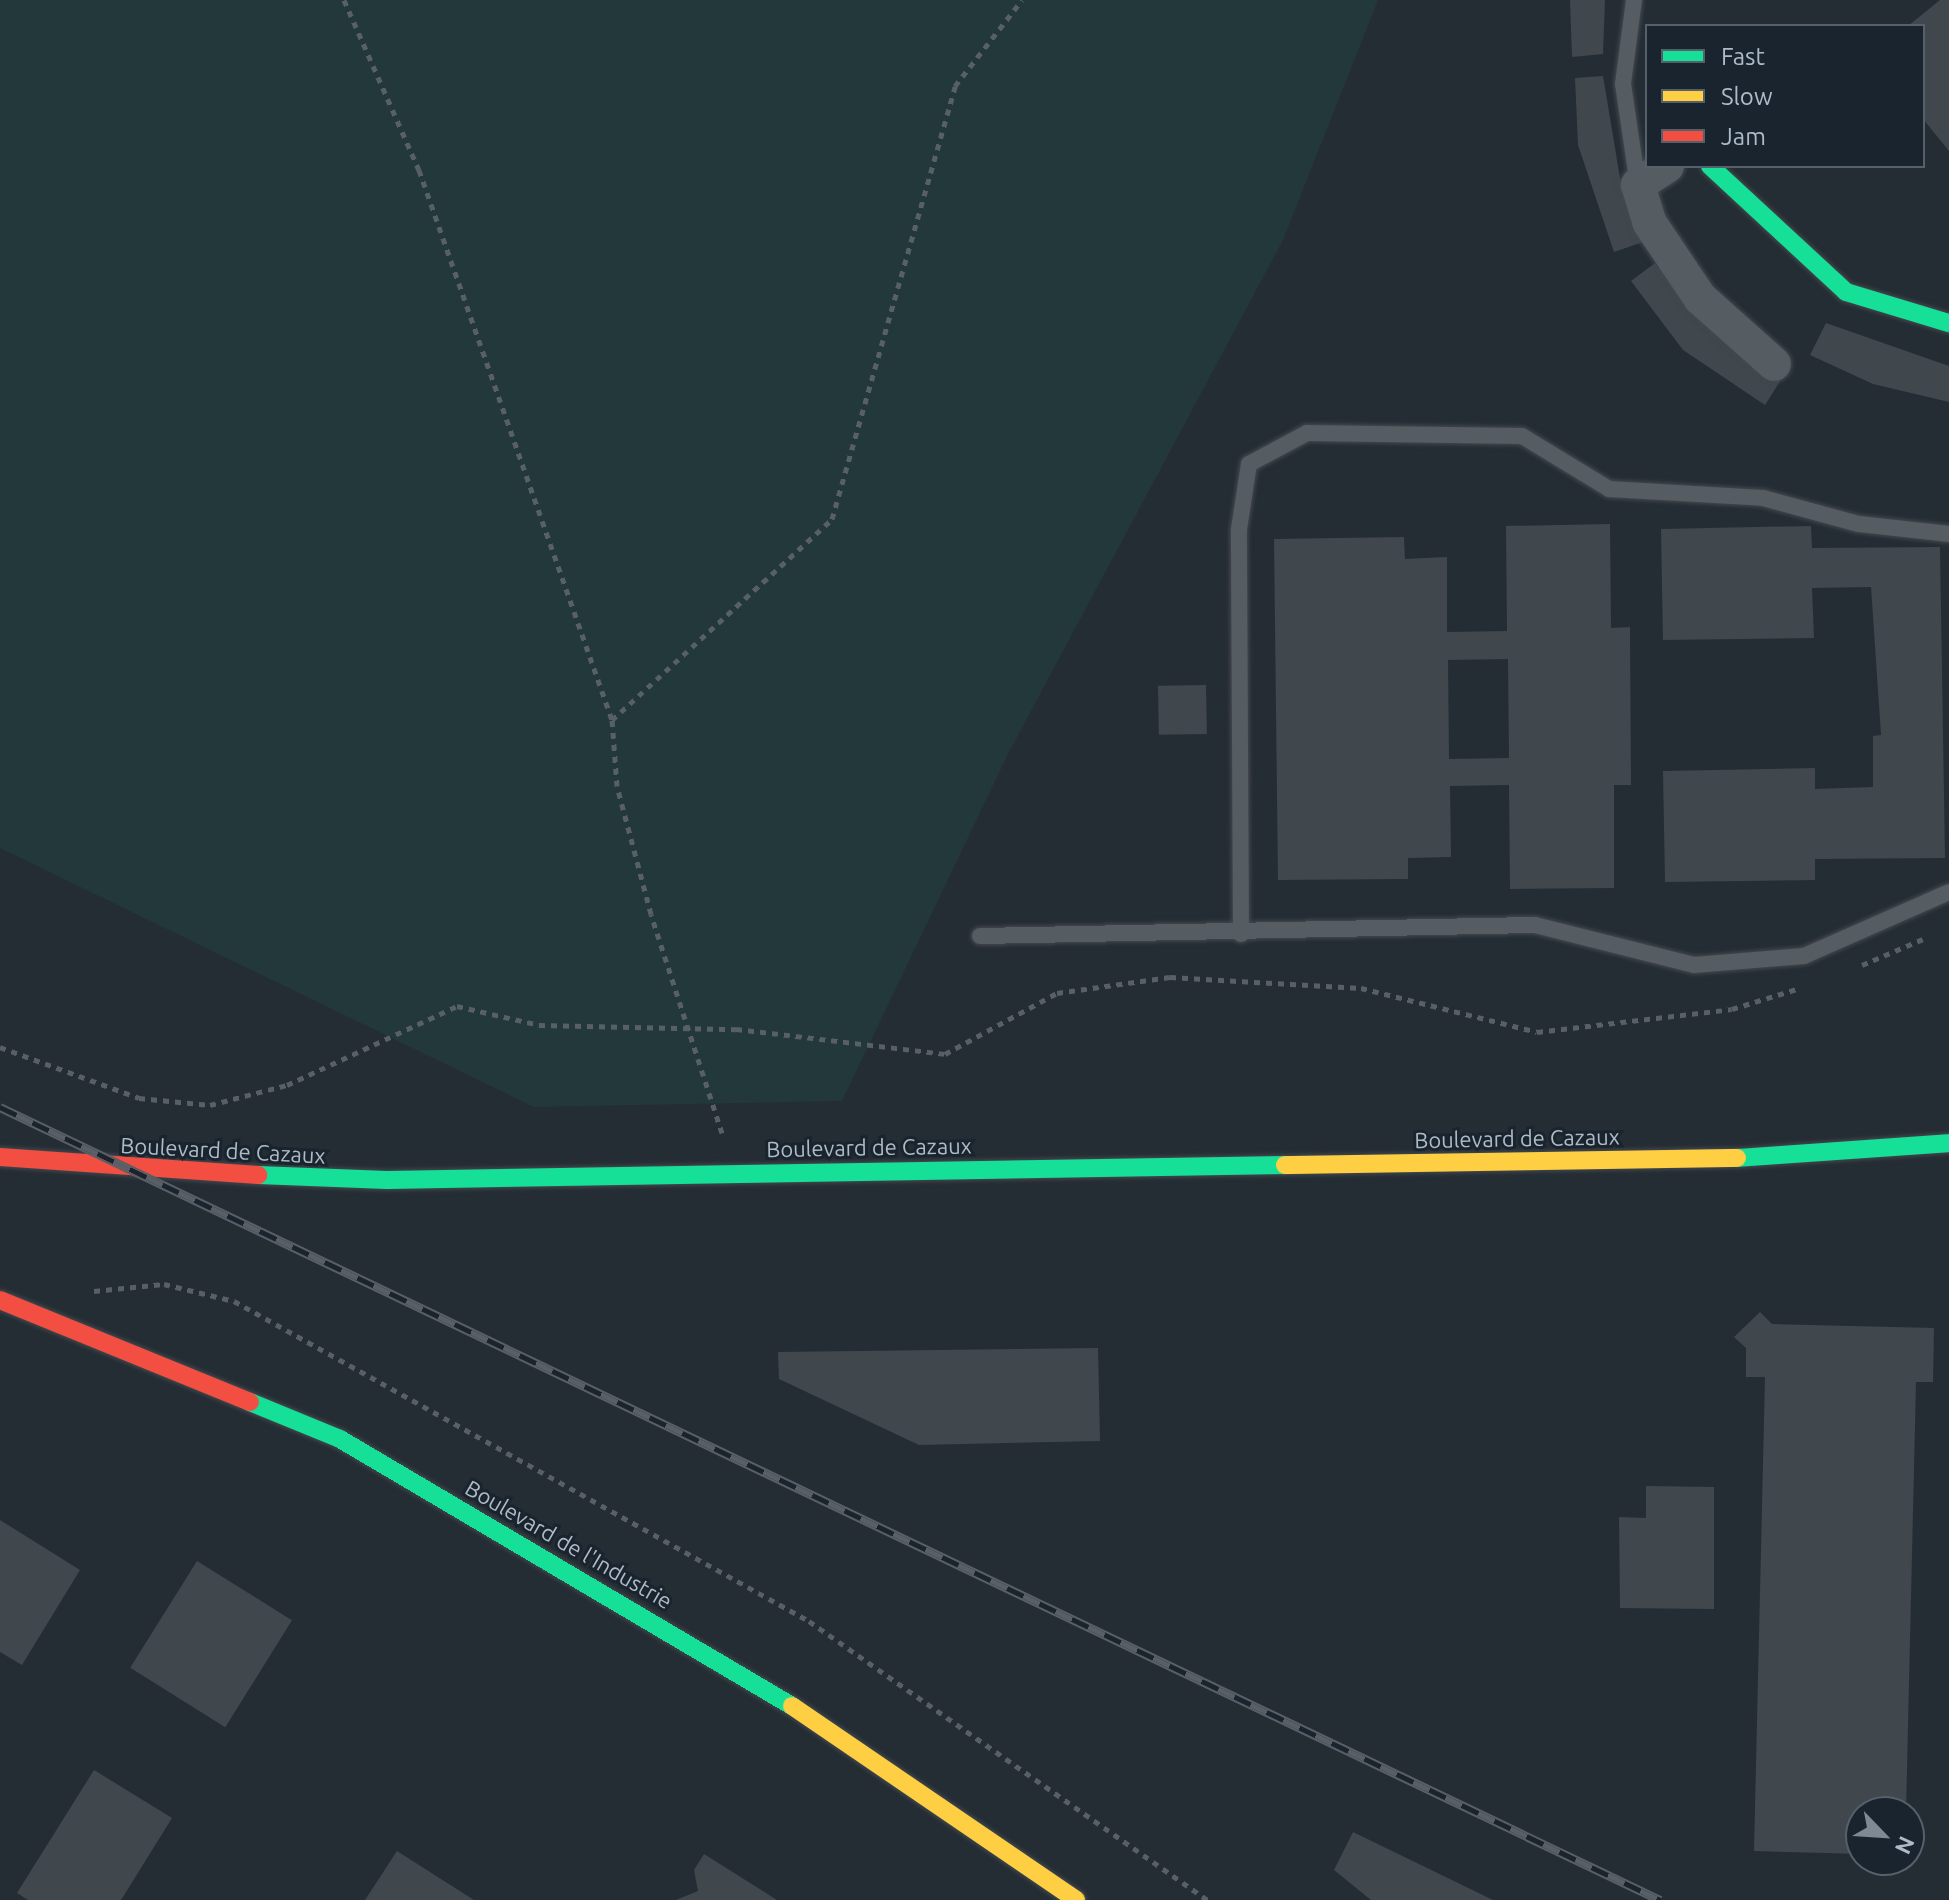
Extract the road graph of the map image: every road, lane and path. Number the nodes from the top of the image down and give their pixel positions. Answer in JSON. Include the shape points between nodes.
{"nodes":[{"id":1,"x":344,"y":0,"type":"edge"},
{"id":2,"x":1022,"y":0,"type":"edge"},
{"id":3,"x":1634,"y":0,"type":"edge"},
{"id":4,"x":1664,"y":168,"type":"edge"},
{"id":5,"x":1712,"y":168,"type":"edge"},
{"id":6,"x":1638,"y":185,"type":"junction"},
{"id":7,"x":1949,"y":323,"type":"edge"},
{"id":8,"x":1774,"y":364,"type":"dead end"},
{"id":9,"x":1949,"y":534,"type":"edge"},
{"id":10,"x":612,"y":720,"type":"junction"},
{"id":11,"x":1949,"y":892,"type":"edge"},
{"id":12,"x":1241,"y":934,"type":"junction"},
{"id":13,"x":1934,"y":934,"type":"dead end"},
{"id":14,"x":980,"y":936,"type":"dead end"},
{"id":15,"x":1850,"y":970,"type":"dead end"},
{"id":16,"x":1806,"y":986,"type":"dead end"},
{"id":17,"x":688,"y":1031,"type":"junction"},
{"id":18,"x":0,"y":1047,"type":"edge"},
{"id":19,"x":1949,"y":1143,"type":"edge"},
{"id":20,"x":0,"y":1157,"type":"edge"},
{"id":21,"x":1741,"y":1158,"type":"junction"},
{"id":22,"x":1919,"y":1167,"type":"dead end"},
{"id":23,"x":735,"y":1173,"type":"junction"},
{"id":24,"x":84,"y":1292,"type":"dead end"},
{"id":25,"x":0,"y":1300,"type":"edge"},
{"id":26,"x":1076,"y":1900,"type":"edge"},
{"id":27,"x":1208,"y":1900,"type":"edge"}],
"edges":[{"from":1,"to":10,"type":"path","via":[[419,170]]},
{"from":2,"to":10,"type":"path","via":[[955,86],[832,519]]},
{"from":3,"to":6,"type":"lane","via":[[1623,84]]},
{"from":4,"to":6,"type":"street"},
{"from":5,"to":7,"type":"main road","via":[[1846,292]]},
{"from":6,"to":8,"type":"street","via":[[1649,222],[1700,298]]},
{"from":9,"to":12,"type":"lane","via":[[1859,524],[1763,498],[1609,489],[1522,436],[1307,433],[1249,464],[1239,529]]},
{"from":10,"to":17,"type":"path","via":[[617,786]]},
{"from":11,"to":12,"type":"lane","via":[[1804,956],[1694,965],[1535,925]]},
{"from":12,"to":14,"type":"lane"},
{"from":13,"to":15,"type":"path"},
{"from":16,"to":17,"type":"path","via":[[1732,1009],[1560,1033],[1516,1030],[1361,988],[1230,975],[1057,993],[945,1054],[736,1029]]},
{"from":17,"to":18,"type":"path","via":[[539,1025],[457,1006],[287,1085],[210,1105],[139,1098]]},
{"from":17,"to":23,"type":"path"},
{"from":19,"to":21,"type":"main road","name":"Boulevard de Cazaux"},
{"from":20,"to":23,"type":"main road","name":"Boulevard de Cazaux","via":[[251,1178]]},
{"from":21,"to":22,"type":"main road","name":"Boulevard de Cazaux"},
{"from":21,"to":23,"type":"main road","name":"Boulevard de Cazaux"},
{"from":24,"to":27,"type":"path","via":[[164,1284],[234,1301],[809,1621]]},
{"from":25,"to":26,"type":"main road","name":"Boulevard de l'Industrie","via":[[340,1439],[740,1670]]}]}
